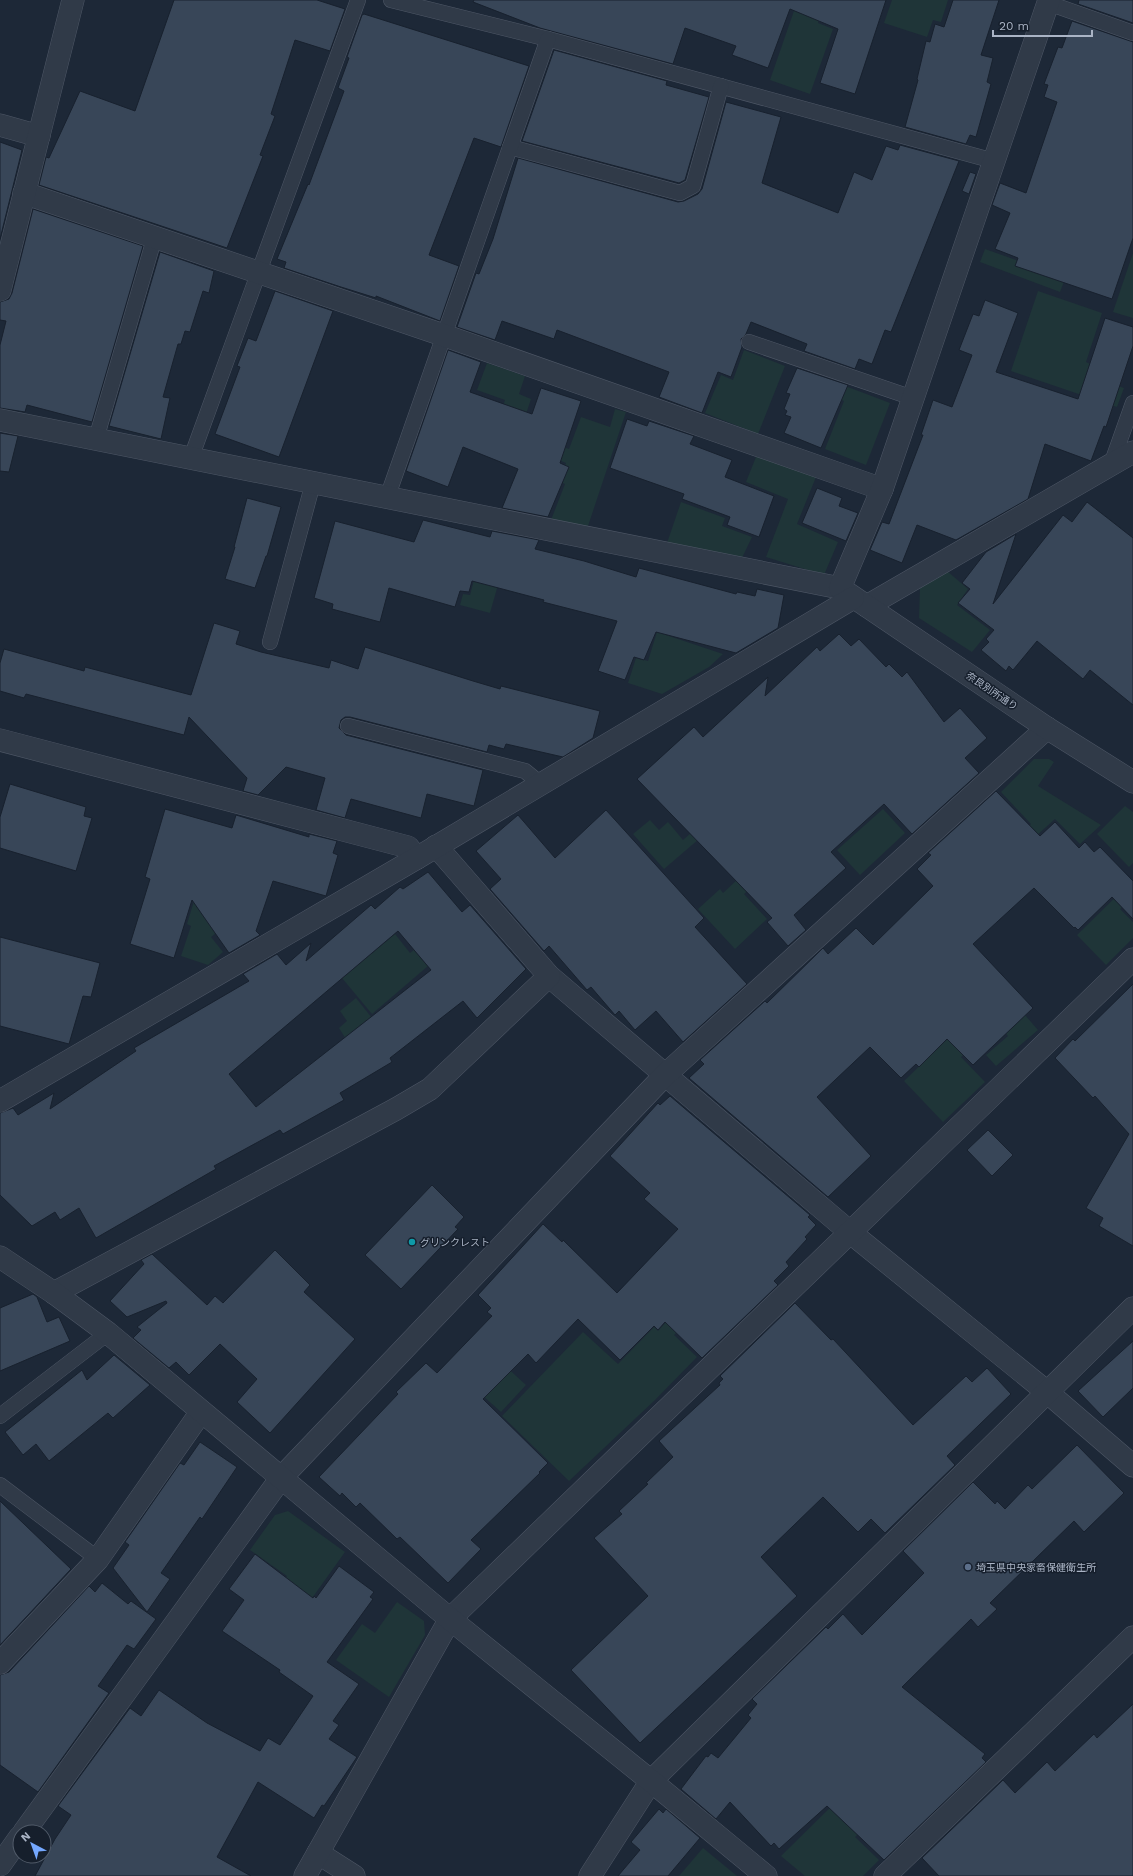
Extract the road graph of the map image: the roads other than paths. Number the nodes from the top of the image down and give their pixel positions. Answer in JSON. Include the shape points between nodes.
{"nodes":[{"id":1,"x":73,"y":0,"type":"edge"},
{"id":2,"x":358,"y":0,"type":"edge"},
{"id":3,"x":391,"y":0,"type":"edge"},
{"id":4,"x":1048,"y":2,"type":"edge"},
{"id":5,"x":422,"y":4,"type":"edge"},
{"id":6,"x":1133,"y":33,"type":"edge"},
{"id":7,"x":548,"y":39,"type":"junction"},
{"id":8,"x":721,"y":86,"type":"junction"},
{"id":9,"x":0,"y":125,"type":"edge"},
{"id":10,"x":39,"y":136,"type":"junction"},
{"id":11,"x":510,"y":147,"type":"junction"},
{"id":12,"x":994,"y":161,"type":"junction"},
{"id":13,"x":24,"y":192,"type":"junction"},
{"id":14,"x":154,"y":236,"type":"junction"},
{"id":15,"x":260,"y":272,"type":"junction"},
{"id":16,"x":0,"y":290,"type":"edge"},
{"id":17,"x":443,"y":335,"type":"junction"},
{"id":18,"x":749,"y":342,"type":"dead end"},
{"id":19,"x":913,"y":398,"type":"junction"},
{"id":20,"x":1133,"y":403,"type":"edge"},
{"id":21,"x":0,"y":420,"type":"edge"},
{"id":22,"x":96,"y":439,"type":"junction"},
{"id":23,"x":1133,"y":452,"type":"edge"},
{"id":24,"x":191,"y":458,"type":"junction"},
{"id":25,"x":1111,"y":465,"type":"junction"},
{"id":26,"x":313,"y":483,"type":"junction"},
{"id":27,"x":882,"y":489,"type":"junction"},
{"id":28,"x":387,"y":498,"type":"junction"},
{"id":29,"x":853,"y":598,"type":"junction"},
{"id":30,"x":270,"y":642,"type":"dead end"},
{"id":31,"x":348,"y":726,"type":"dead end"},
{"id":32,"x":1046,"y":728,"type":"junction"},
{"id":33,"x":0,"y":740,"type":"edge"},
{"id":34,"x":1131,"y":778,"type":"edge"},
{"id":35,"x":541,"y":784,"type":"junction"},
{"id":36,"x":436,"y":846,"type":"junction"},
{"id":37,"x":417,"y":858,"type":"junction"},
{"id":38,"x":1133,"y":959,"type":"edge"},
{"id":39,"x":549,"y":976,"type":"junction"},
{"id":40,"x":665,"y":1075,"type":"junction"},
{"id":41,"x":0,"y":1100,"type":"edge"},
{"id":42,"x":851,"y":1232,"type":"junction"},
{"id":43,"x":0,"y":1257,"type":"edge"},
{"id":44,"x":54,"y":1293,"type":"junction"},
{"id":45,"x":1133,"y":1308,"type":"edge"},
{"id":46,"x":108,"y":1333,"type":"junction"},
{"id":47,"x":1047,"y":1392,"type":"junction"},
{"id":48,"x":201,"y":1412,"type":"junction"},
{"id":49,"x":0,"y":1416,"type":"edge"},
{"id":50,"x":1133,"y":1466,"type":"edge"},
{"id":51,"x":281,"y":1478,"type":"junction"},
{"id":52,"x":0,"y":1485,"type":"edge"},
{"id":53,"x":98,"y":1559,"type":"junction"},
{"id":54,"x":450,"y":1619,"type":"junction"},
{"id":55,"x":1133,"y":1637,"type":"edge"},
{"id":56,"x":0,"y":1663,"type":"edge"},
{"id":57,"x":651,"y":1781,"type":"junction"},
{"id":58,"x":30,"y":1824,"type":"edge"},
{"id":59,"x":12,"y":1848,"type":"edge"},
{"id":60,"x":318,"y":1853,"type":"junction"},
{"id":61,"x":0,"y":1865,"type":"edge"},
{"id":62,"x":305,"y":1876,"type":"edge"},
{"id":63,"x":354,"y":1876,"type":"edge"},
{"id":64,"x":590,"y":1876,"type":"edge"},
{"id":65,"x":766,"y":1876,"type":"edge"},
{"id":66,"x":885,"y":1876,"type":"edge"}],
"edges":[{"from":1,"to":10,"type":"street"},
{"from":2,"to":15,"type":"lane"},
{"from":3,"to":5,"type":"lane"},
{"from":4,"to":6,"type":"lane"},
{"from":4,"to":12,"type":"street"},
{"from":5,"to":7,"type":"lane"},
{"from":7,"to":8,"type":"lane"},
{"from":7,"to":11,"type":"lane"},
{"from":8,"to":11,"type":"lane","via":[[693,186],[680,193]]},
{"from":8,"to":12,"type":"lane"},
{"from":9,"to":10,"type":"street"},
{"from":10,"to":13,"type":"street"},
{"from":11,"to":17,"type":"lane"},
{"from":12,"to":19,"type":"street"},
{"from":13,"to":14,"type":"street"},
{"from":13,"to":16,"type":"street"},
{"from":14,"to":15,"type":"street"},
{"from":14,"to":22,"type":"lane"},
{"from":15,"to":17,"type":"street"},
{"from":15,"to":24,"type":"lane"},
{"from":17,"to":27,"type":"street"},
{"from":17,"to":28,"type":"lane"},
{"from":18,"to":19,"type":"lane"},
{"from":19,"to":27,"type":"street"},
{"from":20,"to":25,"type":"lane"},
{"from":21,"to":22,"type":"street"},
{"from":22,"to":24,"type":"street"},
{"from":23,"to":25,"type":"street"},
{"from":24,"to":26,"type":"street"},
{"from":25,"to":29,"type":"street"},
{"from":26,"to":28,"type":"street"},
{"from":26,"to":30,"type":"lane"},
{"from":27,"to":29,"type":"street"},
{"from":28,"to":29,"type":"street"},
{"from":29,"to":32,"type":"street","name":"奈良別所通り"},
{"from":29,"to":35,"type":"street"},
{"from":31,"to":35,"type":"lane","via":[[525,771]]},
{"from":32,"to":34,"type":"street","name":"奈良別所通り"},
{"from":32,"to":40,"type":"street"},
{"from":33,"to":37,"type":"street","via":[[408,847]]},
{"from":35,"to":36,"type":"street"},
{"from":36,"to":37,"type":"street"},
{"from":36,"to":39,"type":"street"},
{"from":37,"to":41,"type":"street"},
{"from":38,"to":42,"type":"street"},
{"from":39,"to":40,"type":"street"},
{"from":39,"to":44,"type":"street","via":[[430,1089]]},
{"from":40,"to":42,"type":"street"},
{"from":40,"to":51,"type":"street"},
{"from":42,"to":47,"type":"street"},
{"from":42,"to":54,"type":"street"},
{"from":43,"to":44,"type":"street"},
{"from":44,"to":46,"type":"street"},
{"from":45,"to":47,"type":"street"},
{"from":46,"to":48,"type":"street"},
{"from":46,"to":49,"type":"lane"},
{"from":47,"to":50,"type":"street"},
{"from":47,"to":57,"type":"street"},
{"from":48,"to":51,"type":"street"},
{"from":48,"to":53,"type":"street"},
{"from":51,"to":54,"type":"street"},
{"from":51,"to":58,"type":"street"},
{"from":52,"to":53,"type":"lane"},
{"from":53,"to":56,"type":"street"},
{"from":54,"to":57,"type":"street"},
{"from":54,"to":60,"type":"street"},
{"from":55,"to":66,"type":"street"},
{"from":57,"to":64,"type":"street"},
{"from":57,"to":65,"type":"street"},
{"from":59,"to":61,"type":"street"},
{"from":60,"to":62,"type":"street"},
{"from":60,"to":63,"type":"street"}]}
